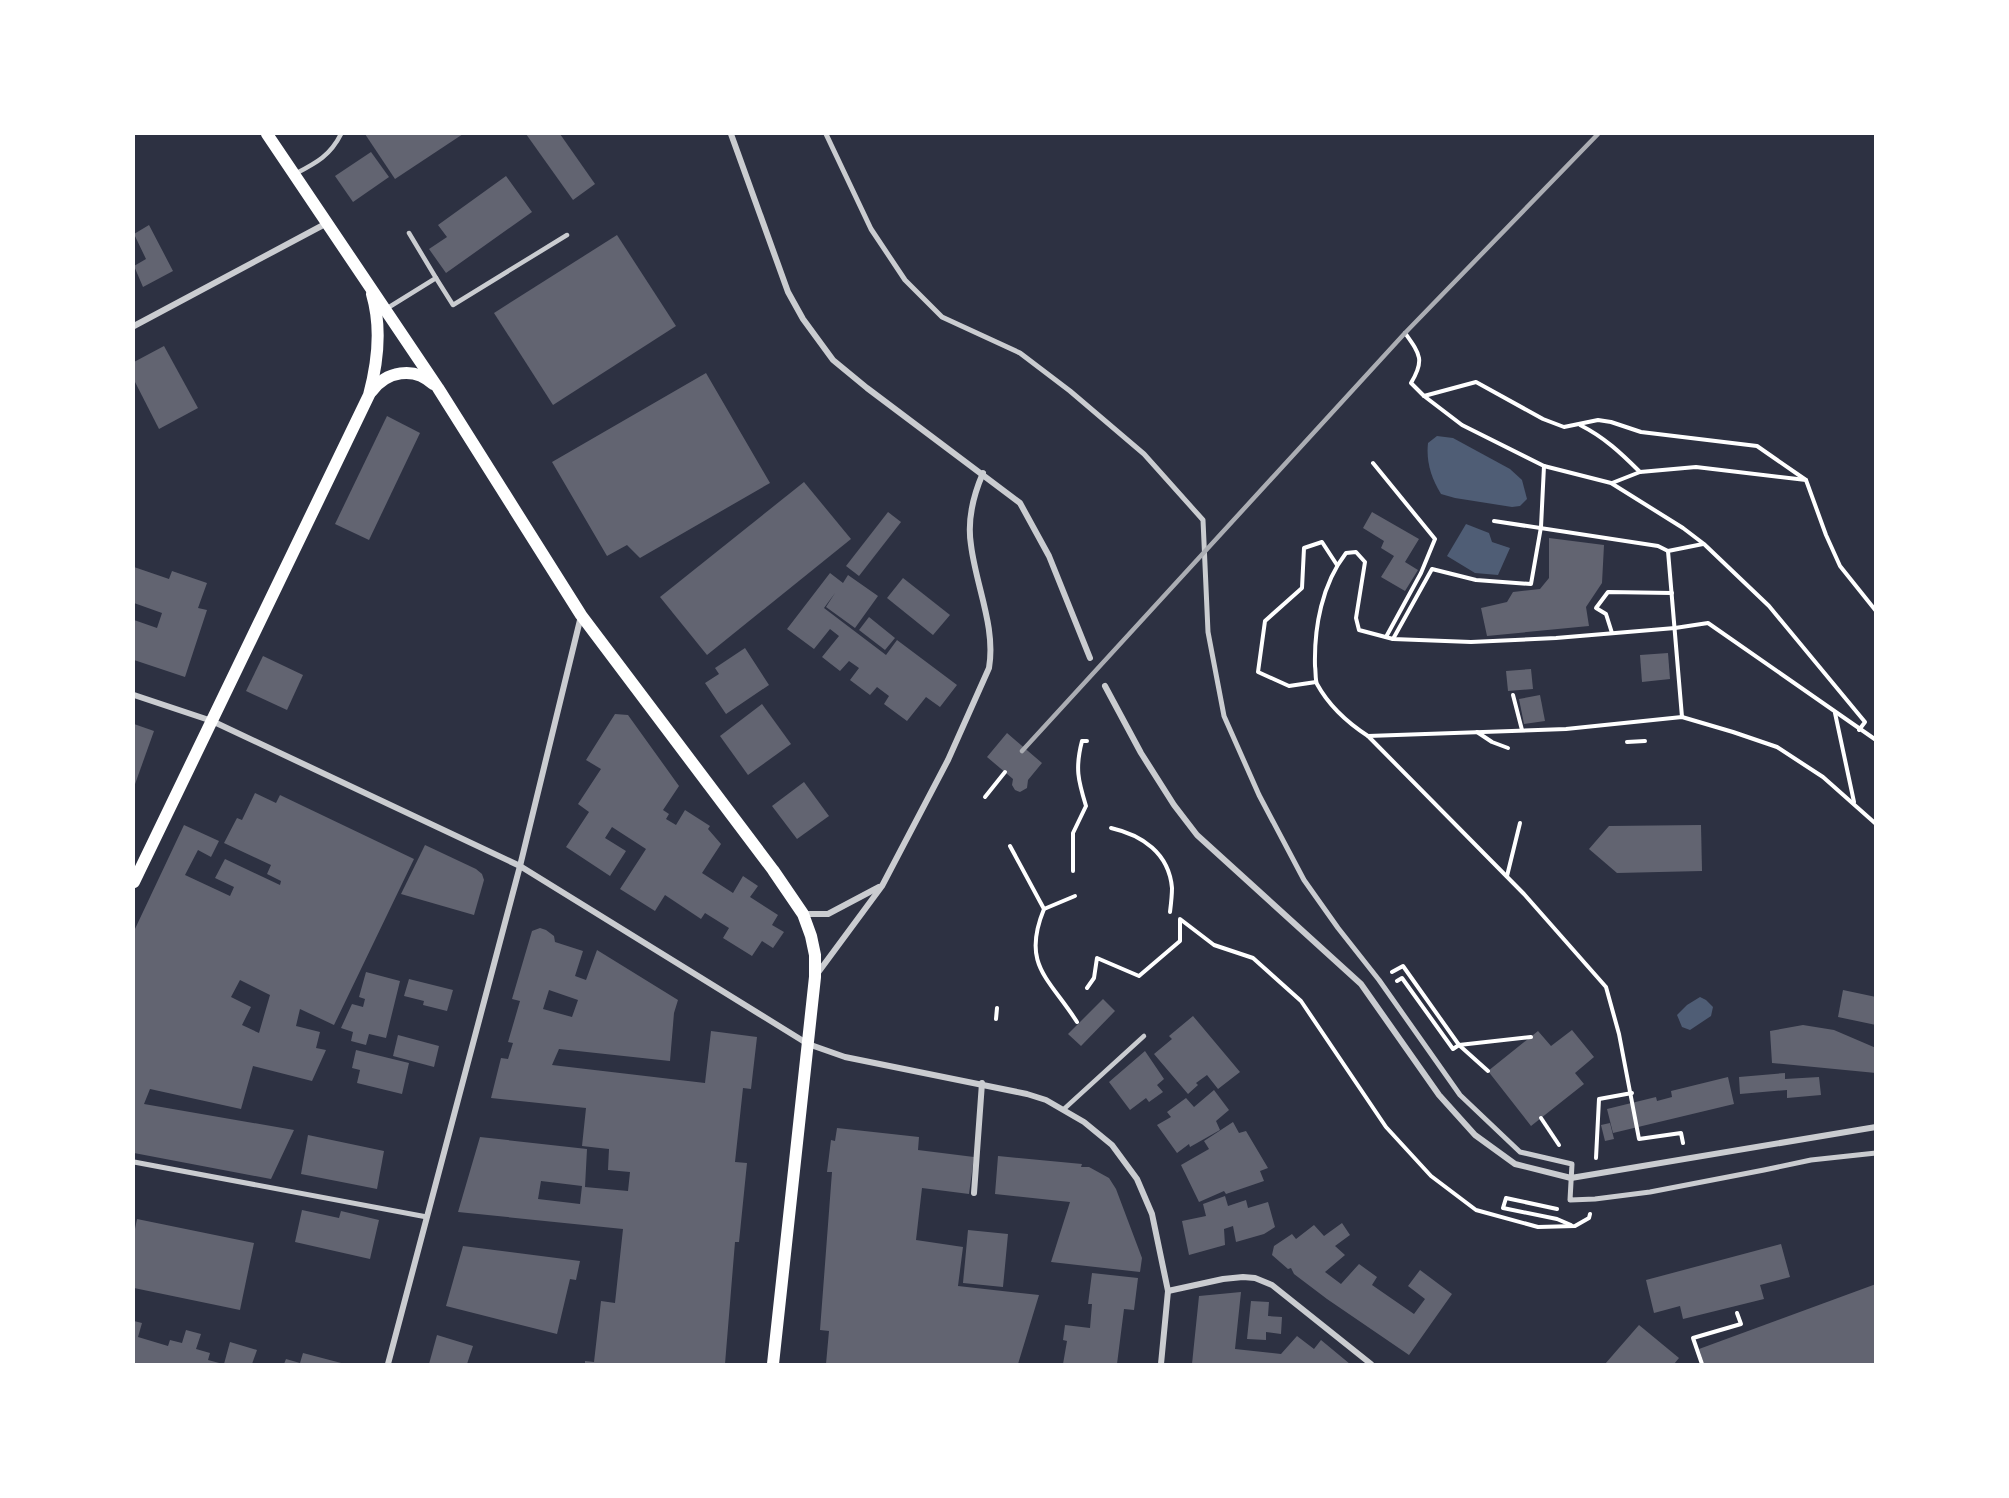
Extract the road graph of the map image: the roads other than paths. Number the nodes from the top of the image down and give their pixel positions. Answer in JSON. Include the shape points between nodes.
{"nodes":[{"id":1,"x":267,"y":134,"type":"edge"},
{"id":2,"x":341,"y":134,"type":"edge"},
{"id":3,"x":731,"y":134,"type":"edge"},
{"id":4,"x":826,"y":134,"type":"edge"},
{"id":5,"x":294,"y":174,"type":"junction"},
{"id":6,"x":327,"y":223,"type":"junction"},
{"id":7,"x":409,"y":233,"type":"dead end"},
{"id":8,"x":567,"y":235,"type":"dead end"},
{"id":9,"x":436,"y":278,"type":"junction"},
{"id":10,"x":368,"y":283,"type":"junction"},
{"id":11,"x":386,"y":309,"type":"junction"},
{"id":12,"x":134,"y":326,"type":"edge"},
{"id":13,"x":438,"y":388,"type":"junction"},
{"id":14,"x":369,"y":395,"type":"junction"},
{"id":15,"x":983,"y":473,"type":"junction"},
{"id":16,"x":581,"y":615,"type":"junction"},
{"id":17,"x":1090,"y":658,"type":"dead end"},
{"id":18,"x":1105,"y":686,"type":"dead end"},
{"id":19,"x":134,"y":696,"type":"edge"},
{"id":20,"x":212,"y":721,"type":"junction"},
{"id":21,"x":520,"y":866,"type":"junction"},
{"id":22,"x":134,"y":882,"type":"edge"},
{"id":23,"x":882,"y":886,"type":"junction"},
{"id":24,"x":803,"y":914,"type":"junction"},
{"id":25,"x":815,"y":977,"type":"junction"},
{"id":26,"x":1144,"y":1036,"type":"dead end"},
{"id":27,"x":808,"y":1044,"type":"junction"},
{"id":28,"x":982,"y":1083,"type":"junction"},
{"id":29,"x":1064,"y":1109,"type":"junction"},
{"id":30,"x":1875,"y":1128,"type":"edge"},
{"id":31,"x":1875,"y":1153,"type":"edge"},
{"id":32,"x":134,"y":1162,"type":"edge"},
{"id":33,"x":1571,"y":1178,"type":"junction"},
{"id":34,"x":974,"y":1193,"type":"dead end"},
{"id":35,"x":427,"y":1217,"type":"junction"},
{"id":36,"x":1168,"y":1291,"type":"junction"},
{"id":37,"x":388,"y":1365,"type":"edge"},
{"id":38,"x":773,"y":1365,"type":"edge"},
{"id":39,"x":1161,"y":1365,"type":"edge"},
{"id":40,"x":1371,"y":1365,"type":"edge"}],
"edges":[{"from":1,"to":5,"type":"main road"},
{"from":2,"to":5,"type":"lane","via":[[320,161]]},
{"from":3,"to":15,"type":"street","via":[[788,292],[833,360]]},
{"from":4,"to":33,"type":"street","via":[[870,229],[905,280],[942,317],[1020,353],[1070,391],[1144,454],[1203,520],[1208,632],[1224,716],[1259,795],[1304,880],[1460,1095],[1520,1152],[1572,1164]]},
{"from":5,"to":6,"type":"main road"},
{"from":6,"to":10,"type":"main road"},
{"from":6,"to":12,"type":"street"},
{"from":7,"to":9,"type":"lane"},
{"from":8,"to":9,"type":"lane","via":[[453,305]]},
{"from":9,"to":11,"type":"lane"},
{"from":10,"to":11,"type":"main road"},
{"from":10,"to":14,"type":"main road","via":[[376,310],[378,339]]},
{"from":11,"to":13,"type":"main road"},
{"from":13,"to":14,"type":"main road","via":[[428,378],[401,372],[382,380]]},
{"from":13,"to":16,"type":"main road"},
{"from":14,"to":20,"type":"main road"},
{"from":15,"to":17,"type":"street","via":[[1020,503],[1049,556]]},
{"from":15,"to":23,"type":"street","via":[[974,495],[970,544],[989,628],[989,668],[948,760]]},
{"from":16,"to":21,"type":"street"},
{"from":16,"to":24,"type":"main road"},
{"from":18,"to":33,"type":"street","via":[[1174,805],[1197,835],[1361,984],[1439,1095],[1475,1135],[1515,1164]]},
{"from":19,"to":20,"type":"street"},
{"from":20,"to":21,"type":"street"},
{"from":20,"to":22,"type":"main road"},
{"from":21,"to":27,"type":"street"},
{"from":21,"to":35,"type":"street"},
{"from":23,"to":24,"type":"street","via":[[828,914]]},
{"from":23,"to":25,"type":"street"},
{"from":24,"to":25,"type":"main road","via":[[812,936]]},
{"from":25,"to":27,"type":"main road"},
{"from":26,"to":29,"type":"lane"},
{"from":27,"to":28,"type":"street","via":[[845,1057]]},
{"from":27,"to":38,"type":"main road"},
{"from":28,"to":29,"type":"street","via":[[1046,1100]]},
{"from":28,"to":34,"type":"street"},
{"from":29,"to":36,"type":"street","via":[[1112,1145],[1137,1179],[1152,1214]]},
{"from":30,"to":33,"type":"street"},
{"from":31,"to":33,"type":"street","via":[[1811,1160],[1595,1199],[1570,1200]]},
{"from":32,"to":35,"type":"street"},
{"from":35,"to":37,"type":"street"},
{"from":36,"to":39,"type":"street"},
{"from":36,"to":40,"type":"street","via":[[1223,1279],[1255,1278],[1272,1285]]}]}
